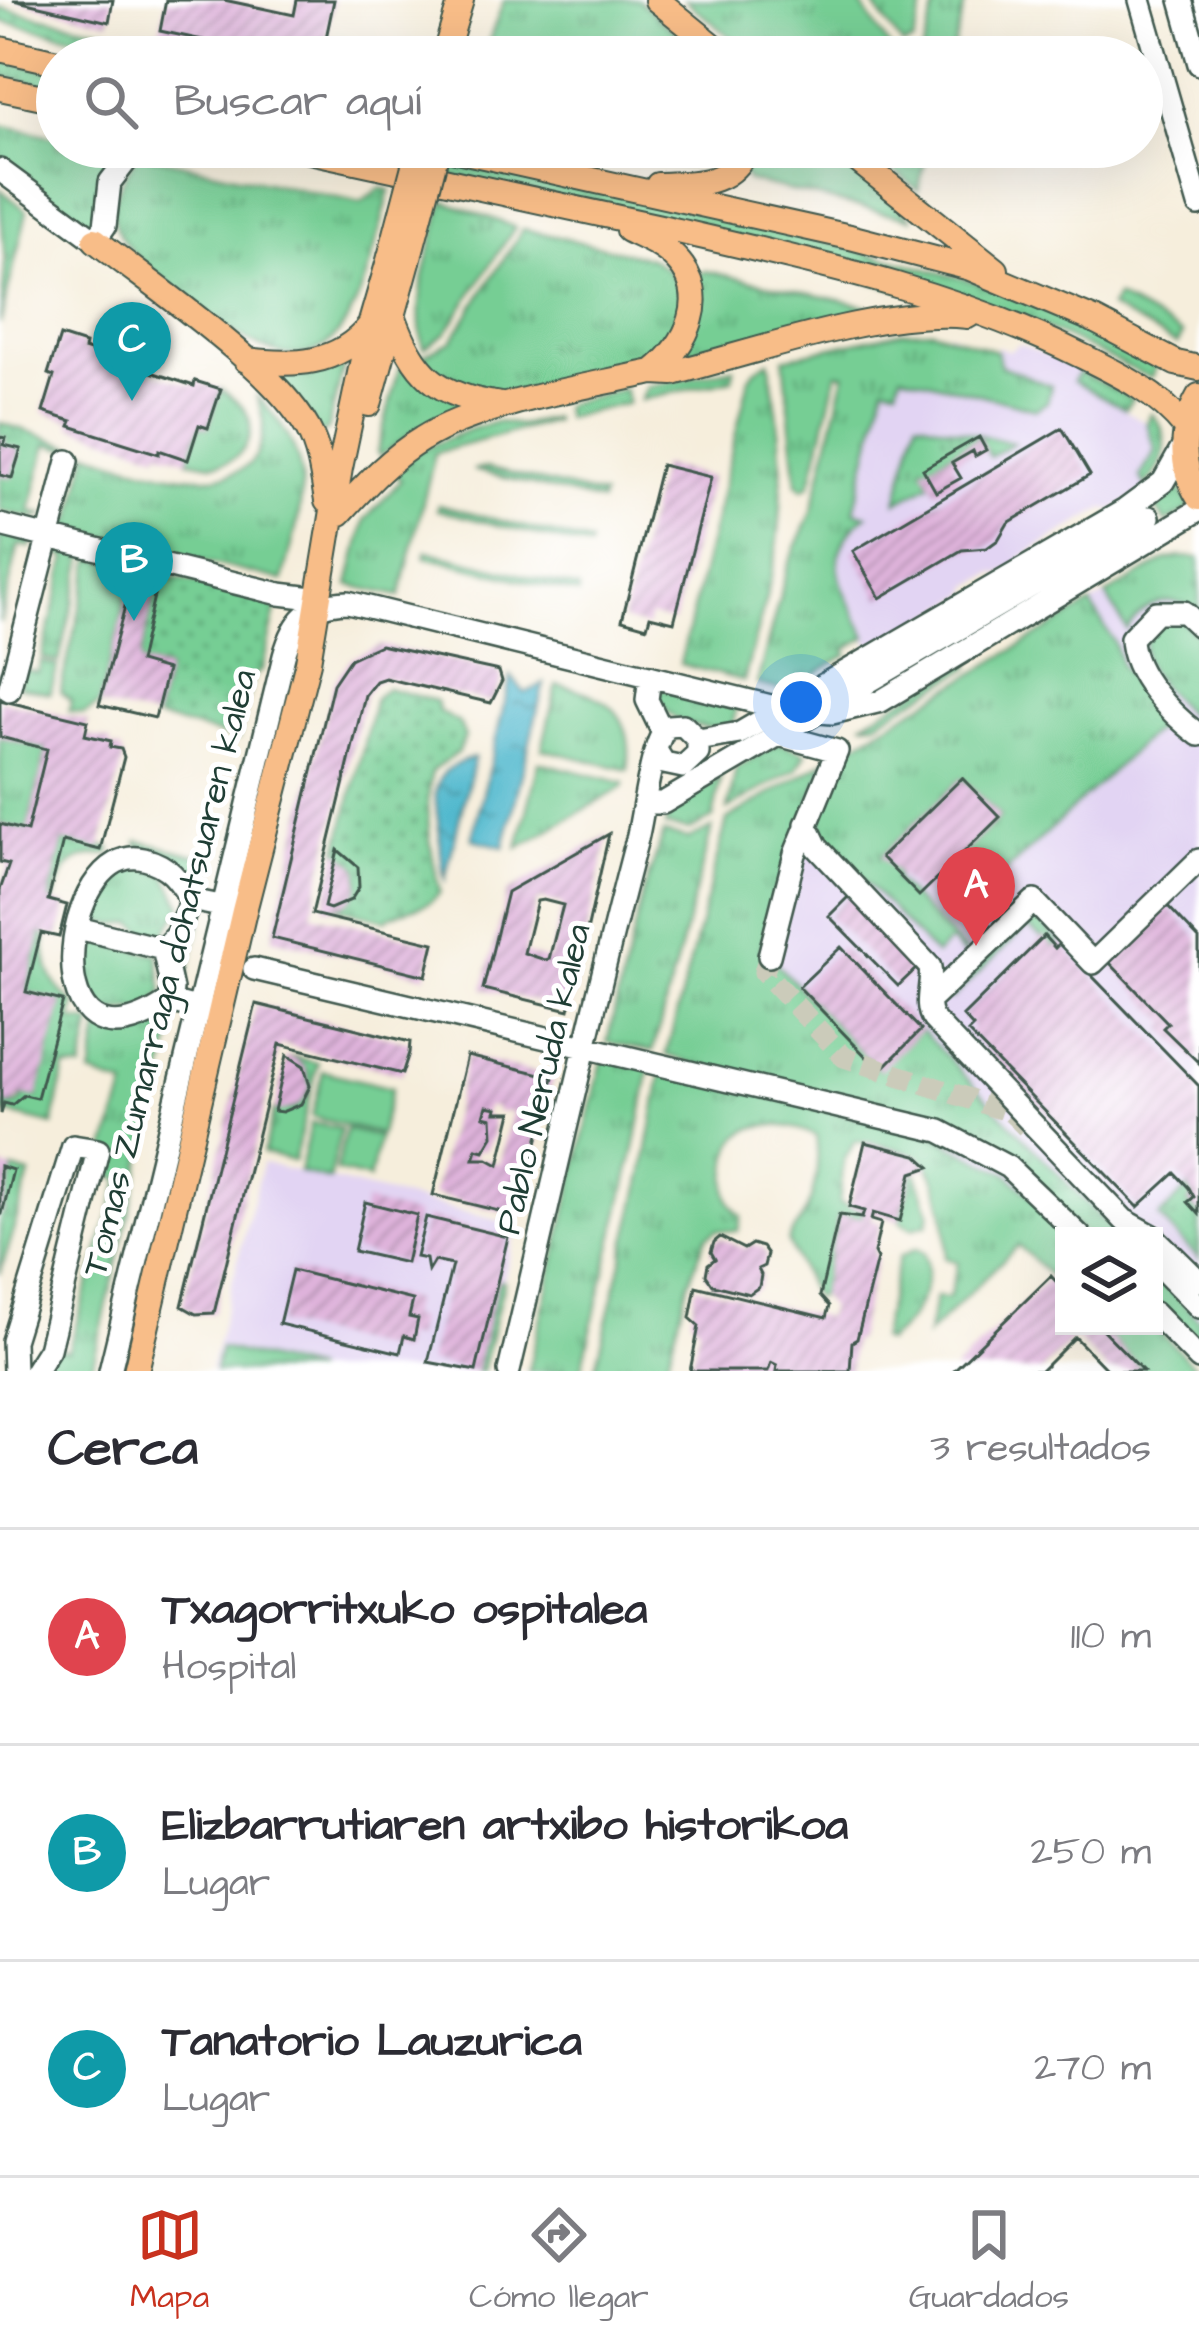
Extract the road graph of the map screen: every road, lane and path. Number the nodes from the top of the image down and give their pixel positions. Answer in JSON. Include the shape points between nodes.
{"nodes":[{"id":1,"x":461,"y":0,"type":"edge"},
{"id":2,"x":476,"y":0,"type":"edge"},
{"id":3,"x":657,"y":0,"type":"edge"},
{"id":4,"x":1140,"y":0,"type":"edge"},
{"id":5,"x":1181,"y":0,"type":"edge"},
{"id":6,"x":450,"y":36,"type":"edge"},
{"id":7,"x":467,"y":36,"type":"edge"},
{"id":8,"x":701,"y":36,"type":"edge"},
{"id":9,"x":1150,"y":36,"type":"edge"},
{"id":10,"x":0,"y":49,"type":"edge"},
{"id":11,"x":36,"y":57,"type":"edge"},
{"id":12,"x":1199,"y":64,"type":"edge"},
{"id":13,"x":1163,"y":80,"type":"edge"},
{"id":14,"x":0,"y":88,"type":"edge"},
{"id":15,"x":36,"y":96,"type":"edge"},
{"id":16,"x":118,"y":168,"type":"edge"},
{"id":17,"x":385,"y":168,"type":"edge"},
{"id":18,"x":414,"y":168,"type":"edge"},
{"id":19,"x":433,"y":168,"type":"edge"},
{"id":20,"x":541,"y":168,"type":"edge"},
{"id":21,"x":733,"y":168,"type":"edge"},
{"id":22,"x":868,"y":168,"type":"edge"},
{"id":23,"x":0,"y":170,"type":"edge"},
{"id":24,"x":626,"y":186,"type":"junction"},
{"id":25,"x":1199,"y":205,"type":"edge"},
{"id":26,"x":586,"y":211,"type":"junction"},
{"id":27,"x":95,"y":240,"type":"junction"},
{"id":28,"x":399,"y":259,"type":"junction"},
{"id":29,"x":1018,"y":286,"type":"junction"},
{"id":30,"x":381,"y":320,"type":"junction"},
{"id":31,"x":1005,"y":323,"type":"junction"},
{"id":32,"x":246,"y":360,"type":"junction"},
{"id":33,"x":1199,"y":368,"type":"edge"},
{"id":34,"x":652,"y":372,"type":"junction"},
{"id":35,"x":1199,"y":396,"type":"edge"},
{"id":36,"x":509,"y":406,"type":"junction"},
{"id":37,"x":1185,"y":436,"type":"junction"},
{"id":38,"x":68,"y":461,"type":"dead end"},
{"id":39,"x":1199,"y":498,"type":"edge"},
{"id":40,"x":1199,"y":510,"type":"edge"},
{"id":41,"x":335,"y":517,"type":"junction"},
{"id":42,"x":1149,"y":517,"type":"dead end"},
{"id":43,"x":0,"y":525,"type":"edge"},
{"id":44,"x":1199,"y":531,"type":"edge"},
{"id":45,"x":47,"y":537,"type":"junction"},
{"id":46,"x":1147,"y":544,"type":"junction"},
{"id":47,"x":320,"y":602,"type":"junction"},
{"id":48,"x":1199,"y":626,"type":"edge"},
{"id":49,"x":650,"y":676,"type":"junction"},
{"id":50,"x":9,"y":690,"type":"dead end"},
{"id":51,"x":860,"y":708,"type":"junction"},
{"id":52,"x":783,"y":709,"type":"junction"},
{"id":53,"x":815,"y":712,"type":"junction"},
{"id":54,"x":750,"y":727,"type":"junction"},
{"id":55,"x":778,"y":735,"type":"junction"},
{"id":56,"x":1199,"y":735,"type":"edge"},
{"id":57,"x":698,"y":740,"type":"junction"},
{"id":58,"x":659,"y":742,"type":"junction"},
{"id":59,"x":837,"y":751,"type":"junction"},
{"id":60,"x":676,"y":767,"type":"junction"},
{"id":61,"x":648,"y":795,"type":"junction"},
{"id":62,"x":806,"y":824,"type":"junction"},
{"id":63,"x":1199,"y":860,"type":"edge"},
{"id":64,"x":191,"y":900,"type":"junction"},
{"id":65,"x":233,"y":909,"type":"junction"},
{"id":66,"x":78,"y":928,"type":"junction"},
{"id":67,"x":163,"y":949,"type":"junction"},
{"id":68,"x":769,"y":956,"type":"tunnel mouth"},
{"id":69,"x":254,"y":969,"type":"dead end"},
{"id":70,"x":170,"y":1001,"type":"junction"},
{"id":71,"x":929,"y":1001,"type":"junction"},
{"id":72,"x":209,"y":1011,"type":"junction"},
{"id":73,"x":584,"y":1044,"type":"junction"},
{"id":74,"x":1071,"y":1227,"type":"edge"},
{"id":75,"x":1137,"y":1227,"type":"edge"},
{"id":76,"x":1163,"y":1245,"type":"edge"},
{"id":77,"x":1163,"y":1270,"type":"edge"},
{"id":78,"x":1199,"y":1281,"type":"edge"},
{"id":79,"x":1199,"y":1306,"type":"edge"},
{"id":80,"x":1163,"y":1321,"type":"edge"},
{"id":81,"x":1199,"y":1359,"type":"edge"},
{"id":82,"x":14,"y":1371,"type":"edge"},
{"id":83,"x":35,"y":1371,"type":"edge"},
{"id":84,"x":110,"y":1371,"type":"edge"},
{"id":85,"x":136,"y":1371,"type":"edge"},
{"id":86,"x":509,"y":1371,"type":"edge"}],
"edges":[{"from":1,"to":6,"type":"main road"},
{"from":2,"to":7,"type":"main road"},
{"from":3,"to":8,"type":"main road"},
{"from":4,"to":9,"type":"street"},
{"from":5,"to":12,"type":"street"},
{"from":10,"to":11,"type":"main road"},
{"from":13,"to":25,"type":"street"},
{"from":14,"to":15,"type":"main road"},
{"from":16,"to":27,"type":"street"},
{"from":17,"to":26,"type":"main road"},
{"from":18,"to":28,"type":"main road","bridge":true},
{"from":19,"to":28,"type":"main road","bridge":true},
{"from":20,"to":24,"type":"main road"},
{"from":21,"to":24,"type":"main road","via":[[710,183]]},
{"from":22,"to":29,"type":"main road"},
{"from":23,"to":27,"type":"street"},
{"from":24,"to":29,"type":"main road","via":[[927,256]]},
{"from":26,"to":31,"type":"main road","via":[[843,268]]},
{"from":26,"to":34,"type":"main road","via":[[663,247],[690,280],[690,328]]},
{"from":27,"to":32,"type":"main road"},
{"from":28,"to":30,"type":"main road","name":"Tomas Zumarraga dohatsuaren kalea"},
{"from":29,"to":33,"type":"main road"},
{"from":30,"to":32,"type":"main road","via":[[325,358]]},
{"from":30,"to":36,"type":"main road","via":[[440,388]]},
{"from":30,"to":41,"type":"main road","name":"Tomas Zumarraga dohatsuaren kalea"},
{"from":31,"to":34,"type":"main road","via":[[917,314]]},
{"from":31,"to":37,"type":"main road","via":[[1146,390],[1166,404]]},
{"from":32,"to":41,"type":"main road","via":[[308,429]]},
{"from":34,"to":36,"type":"main road"},
{"from":35,"to":37,"type":"main road"},
{"from":36,"to":41,"type":"main road","via":[[417,442]]},
{"from":37,"to":39,"type":"main road","via":[[1188,477]]},
{"from":37,"to":52,"type":"street","via":[[1163,482],[1139,501]]},
{"from":38,"to":45,"type":"street"},
{"from":40,"to":46,"type":"street"},
{"from":41,"to":47,"type":"main road","name":"Tomas Zumarraga dohatsuaren kalea"},
{"from":42,"to":53,"type":"street"},
{"from":43,"to":45,"type":"street"},
{"from":44,"to":46,"type":"street"},
{"from":45,"to":47,"type":"street"},
{"from":45,"to":50,"type":"street"},
{"from":46,"to":51,"type":"street"},
{"from":47,"to":49,"type":"street","via":[[348,602]]},
{"from":47,"to":65,"type":"main road","name":"Tomas Zumarraga dohatsuaren kalea"},
{"from":48,"to":56,"type":"street","via":[[1184,612],[1156,612],[1131,638],[1150,684]]},
{"from":49,"to":52,"type":"street"},
{"from":49,"to":58,"type":"street","via":[[647,700]]},
{"from":51,"to":53,"type":"street"},
{"from":51,"to":59,"type":"street"},
{"from":52,"to":53,"type":"street"},
{"from":52,"to":54,"type":"street"},
{"from":53,"to":55,"type":"street"},
{"from":54,"to":55,"type":"street"},
{"from":54,"to":57,"type":"street"},
{"from":55,"to":59,"type":"street"},
{"from":55,"to":61,"type":"street","via":[[656,806]]},
{"from":57,"to":58,"type":"street","via":[[682,725]]},
{"from":57,"to":60,"type":"street","via":[[694,759]]},
{"from":58,"to":60,"type":"street","via":[[664,763]]},
{"from":58,"to":61,"type":"street","name":"Pablo Neruda kalea"},
{"from":59,"to":62,"type":"street"},
{"from":60,"to":61,"type":"street"},
{"from":61,"to":73,"type":"street","name":"Pablo Neruda kalea"},
{"from":62,"to":68,"type":"street"},
{"from":62,"to":71,"type":"street","via":[[817,847],[930,967]]},
{"from":63,"to":71,"type":"street","via":[[1093,962],[1034,901]]},
{"from":64,"to":65,"type":"street"},
{"from":64,"to":66,"type":"street","via":[[165,868],[116,860],[93,883]]},
{"from":64,"to":67,"type":"street"},
{"from":65,"to":72,"type":"main road","name":"Tomas Zumarraga dohatsuaren kalea"},
{"from":66,"to":67,"type":"street"},
{"from":66,"to":70,"type":"street","via":[[71,974],[76,1000],[91,1016],[127,1022]]},
{"from":67,"to":70,"type":"street"},
{"from":69,"to":73,"type":"street"},
{"from":70,"to":72,"type":"street"},
{"from":71,"to":75,"type":"street","via":[[928,1014]]},
{"from":72,"to":84,"type":"street","name":"Tomas Zumarraga dohatsuaren kalea"},
{"from":72,"to":85,"type":"main road","name":"Tomas Zumarraga dohatsuaren kalea"},
{"from":73,"to":74,"type":"street","via":[[962,1139],[1028,1183]]},
{"from":73,"to":86,"type":"street","name":"Pablo Neruda kalea"},
{"from":76,"to":78,"type":"street"},
{"from":77,"to":79,"type":"street"},
{"from":80,"to":81,"type":"street"},
{"from":82,"to":83,"type":"street","via":[[14,1341],[73,1146],[98,1150],[49,1349]]}]}
